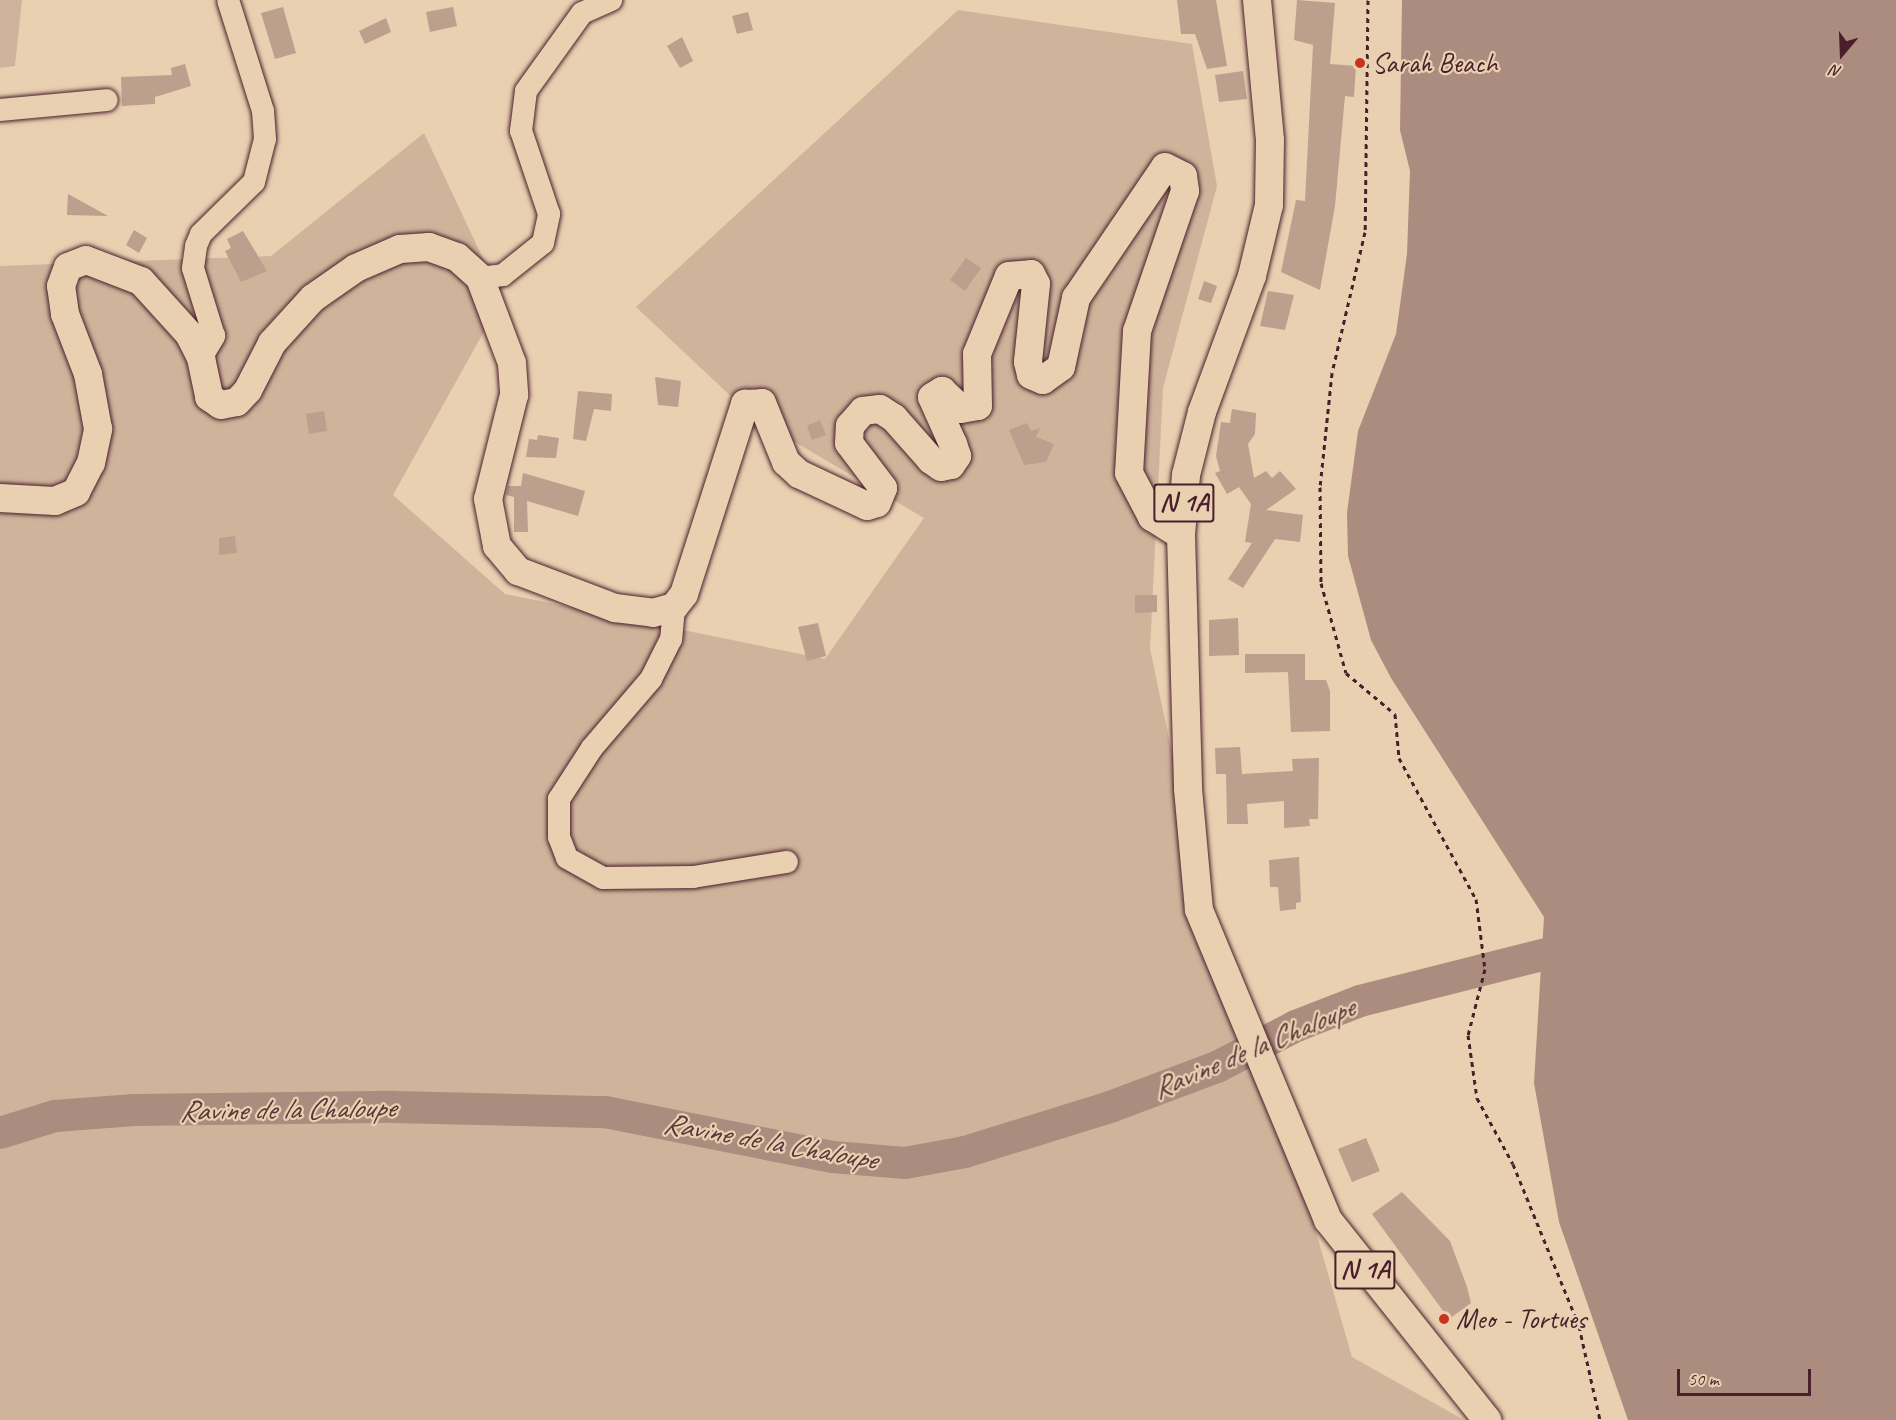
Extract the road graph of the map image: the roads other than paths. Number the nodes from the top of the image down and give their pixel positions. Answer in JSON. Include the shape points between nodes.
{"nodes":[{"id":1,"x":228,"y":0,"type":"edge"},
{"id":2,"x":611,"y":0,"type":"edge"},
{"id":3,"x":1257,"y":0,"type":"edge"},
{"id":4,"x":107,"y":100,"type":"dead end"},
{"id":5,"x":0,"y":110,"type":"edge"},
{"id":6,"x":480,"y":278,"type":"junction"},
{"id":7,"x":201,"y":358,"type":"junction"},
{"id":8,"x":0,"y":498,"type":"edge"},
{"id":9,"x":1181,"y":535,"type":"junction"},
{"id":10,"x":674,"y":607,"type":"junction"},
{"id":11,"x":787,"y":862,"type":"dead end"},
{"id":12,"x":1487,"y":1420,"type":"edge"}],
"edges":[{"from":1,"to":7,"type":"street","via":[[263,111],[265,139],[254,182],[196,246],[193,268],[214,336]]},
{"from":2,"to":6,"type":"street","via":[[582,13],[526,91],[521,131],[549,214],[543,243],[503,275]]},
{"from":3,"to":9,"type":"main road","number":"N 1A","via":[[1270,140],[1269,205],[1252,276],[1202,412],[1186,476]]},
{"from":4,"to":5,"type":"street"},
{"from":6,"to":7,"type":"main road","via":[[457,257],[429,247],[400,249],[356,268],[290,316],[237,402],[221,405],[209,398]]},
{"from":6,"to":10,"type":"main road","via":[[512,363],[514,395],[488,499],[497,546],[518,571],[615,608],[653,613]]},
{"from":7,"to":8,"type":"main road","via":[[169,308],[141,281],[86,260],[68,267],[61,286],[65,315],[88,374],[98,429],[91,463],[76,492],[55,501]]},
{"from":9,"to":10,"type":"main road","via":[[1152,517],[1129,472],[1137,331],[1185,191],[1184,176],[1165,167],[1076,298],[1060,367],[1043,380],[1032,375],[1028,362],[1036,284],[1031,273],[1009,276],[977,354],[978,406],[961,409],[942,391],[932,397],[957,456],[951,465],[941,467],[931,460],[880,409],[863,411],[850,426],[849,443],[883,488],[877,503],[867,506],[799,474],[786,462],[762,403],[745,404],[687,586]]},
{"from":9,"to":12,"type":"main road","number":"N 1A","via":[[1192,850],[1199,910],[1328,1220]]},
{"from":10,"to":11,"type":"street","via":[[671,639],[651,679],[592,748],[559,798],[559,837],[567,858],[603,878],[693,877]]}]}
